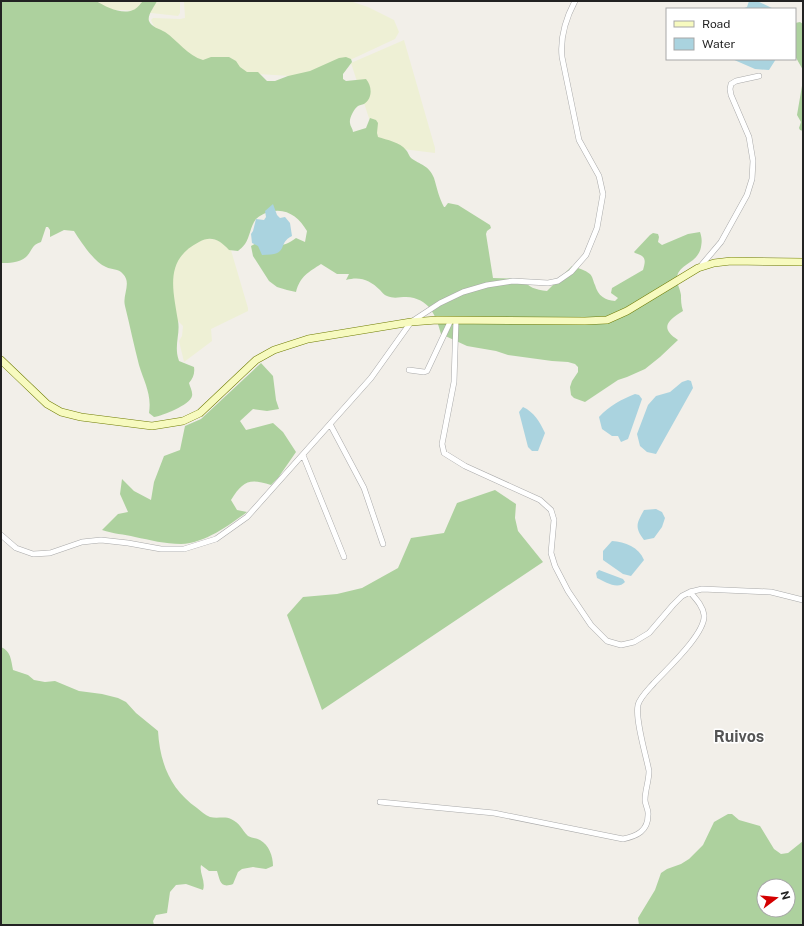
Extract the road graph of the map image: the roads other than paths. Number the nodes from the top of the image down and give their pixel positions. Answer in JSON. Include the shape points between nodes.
{"nodes":[{"id":1,"x":575,"y":1,"type":"edge"},
{"id":2,"x":759,"y":76,"type":"dead end"},
{"id":3,"x":803,"y":262,"type":"edge"},
{"id":4,"x":698,"y":268,"type":"junction"},
{"id":5,"x":454,"y":320,"type":"junction"},
{"id":6,"x":410,"y":322,"type":"junction"},
{"id":7,"x":1,"y":360,"type":"edge"},
{"id":8,"x":409,"y":370,"type":"dead end"},
{"id":9,"x":330,"y":424,"type":"junction"},
{"id":10,"x":303,"y":454,"type":"junction"},
{"id":11,"x":1,"y":535,"type":"edge"},
{"id":12,"x":383,"y":544,"type":"dead end"},
{"id":13,"x":344,"y":557,"type":"dead end"},
{"id":14,"x":690,"y":592,"type":"junction"},
{"id":15,"x":803,"y":600,"type":"edge"},
{"id":16,"x":380,"y":802,"type":"dead end"}],
"edges":[{"from":1,"to":6,"type":"street","via":[[569,12],[561,44],[562,57],[579,140],[599,176],[603,194],[597,228],[586,255],[571,272],[558,281],[513,281],[475,288],[440,303]]},
{"from":2,"to":4,"type":"street","via":[[736,81],[731,84],[730,89],[749,137],[753,161],[752,179],[747,195],[721,242]]},
{"from":3,"to":4,"type":"street","via":[[731,260]]},
{"from":4,"to":5,"type":"street","via":[[627,311],[607,320]]},
{"from":5,"to":6,"type":"street"},
{"from":5,"to":8,"type":"street","via":[[426,370]]},
{"from":5,"to":14,"type":"street","via":[[454,382],[442,449],[444,453],[466,466],[540,500],[551,510],[554,520],[551,553],[555,566],[591,625],[608,641],[621,645],[634,642],[649,633],[682,596]]},
{"from":6,"to":7,"type":"street","via":[[308,339],[274,350],[256,360],[200,413],[183,421],[152,426],[80,417],[61,412],[46,404]]},
{"from":6,"to":9,"type":"street","via":[[371,378]]},
{"from":9,"to":10,"type":"street"},
{"from":9,"to":12,"type":"street","via":[[364,488]]},
{"from":10,"to":11,"type":"street","via":[[247,516],[216,539],[184,549],[161,550],[101,540],[82,542],[50,553],[33,554],[16,548]]},
{"from":10,"to":13,"type":"street"},
{"from":14,"to":15,"type":"street","via":[[702,589],[771,592]]},
{"from":14,"to":16,"type":"street","via":[[701,605],[704,616],[702,626],[696,638],[638,704],[638,719],[649,771],[645,800],[648,815],[642,832],[623,839],[494,814]]}]}
